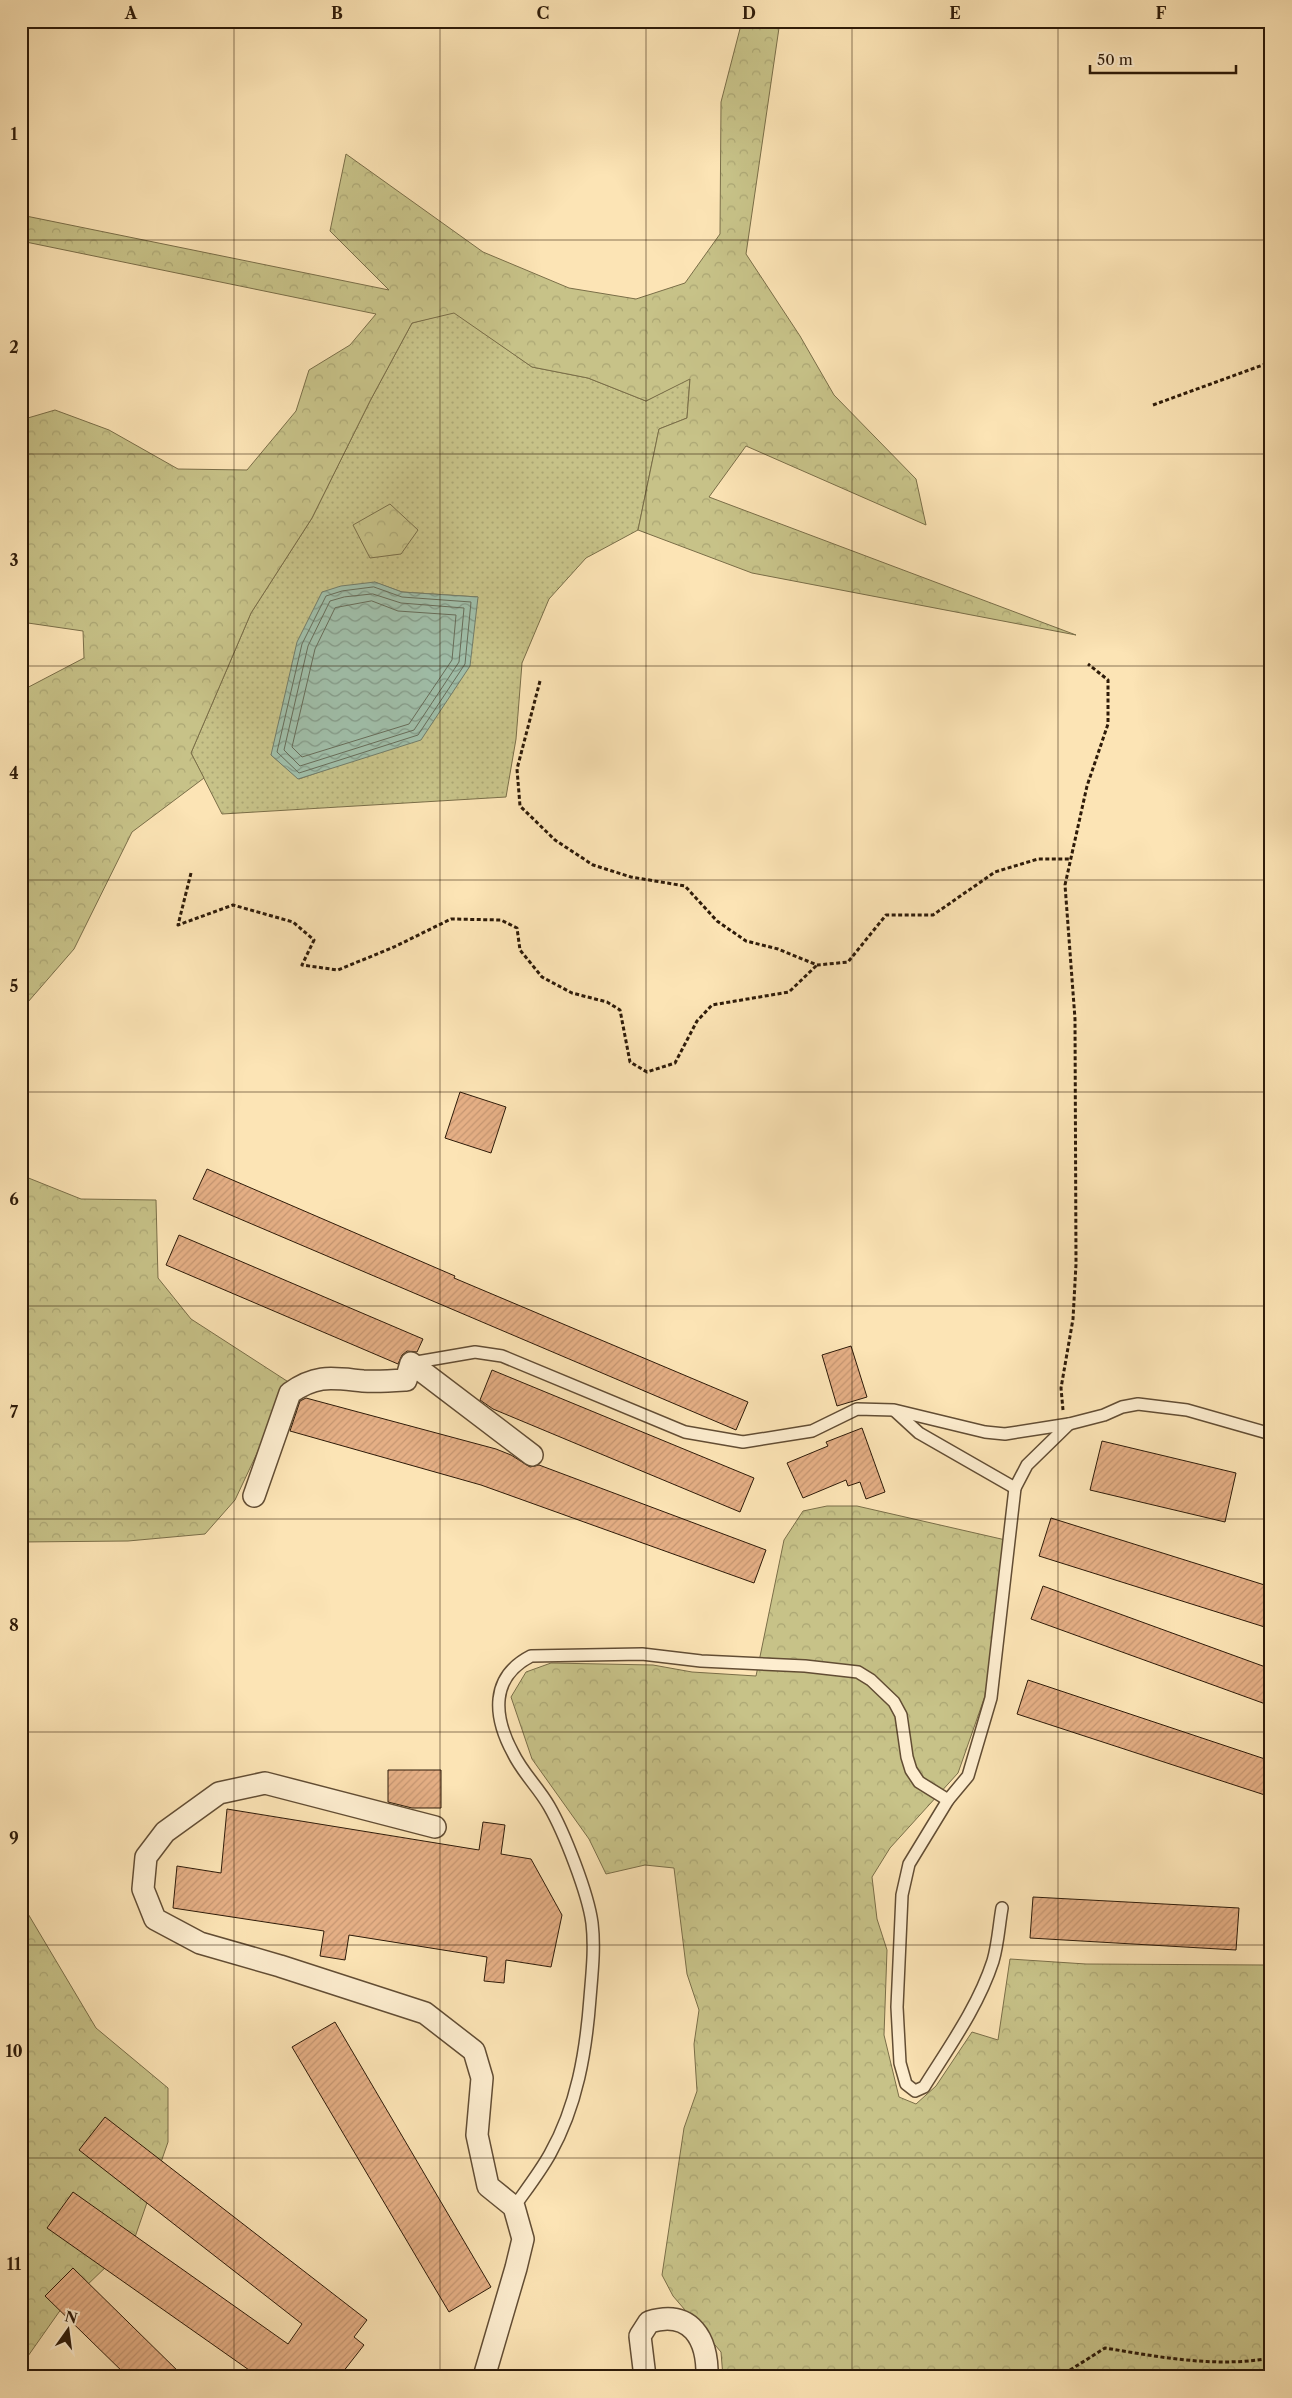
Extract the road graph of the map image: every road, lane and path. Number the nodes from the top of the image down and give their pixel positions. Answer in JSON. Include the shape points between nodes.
{"nodes":[{"id":1,"x":1271,"y":362,"type":"edge"},
{"id":2,"x":1153,"y":405,"type":"dead end"},
{"id":3,"x":1088,"y":664,"type":"dead end"},
{"id":4,"x":540,"y":681,"type":"dead end"},
{"id":5,"x":1071,"y":859,"type":"junction"},
{"id":6,"x":191,"y":874,"type":"dead end"},
{"id":7,"x":817,"y":965,"type":"junction"},
{"id":8,"x":411,"y":1363,"type":"junction"},
{"id":9,"x":894,"y":1410,"type":"junction"},
{"id":10,"x":1069,"y":1424,"type":"junction"},
{"id":11,"x":1271,"y":1434,"type":"edge"},
{"id":12,"x":532,"y":1455,"type":"dead end"},
{"id":13,"x":1015,"y":1488,"type":"junction"},
{"id":14,"x":254,"y":1496,"type":"dead end"},
{"id":15,"x":948,"y":1800,"type":"junction"},
{"id":16,"x":435,"y":1827,"type":"dead end"},
{"id":17,"x":1002,"y":1908,"type":"dead end"},
{"id":18,"x":514,"y":2207,"type":"junction"},
{"id":19,"x":1271,"y":2359,"type":"edge"},
{"id":20,"x":484,"y":2377,"type":"edge"},
{"id":21,"x":645,"y":2377,"type":"edge"},
{"id":22,"x":707,"y":2377,"type":"edge"},
{"id":23,"x":1059,"y":2377,"type":"edge"},
{"id":24,"x":1260,"y":2377,"type":"edge"}],
"edges":[{"from":1,"to":2,"type":"path"},
{"from":3,"to":5,"type":"path","via":[[1108,680],[1108,724],[1087,786]]},
{"from":4,"to":7,"type":"path","via":[[517,769],[520,806],[555,840],[593,865],[631,877],[685,886],[717,921],[746,941],[778,949]]},
{"from":5,"to":7,"type":"path","via":[[1038,859],[996,872],[933,915],[886,915],[848,962]]},
{"from":5,"to":10,"type":"path","via":[[1065,885],[1074,1019],[1076,1264],[1074,1319],[1061,1388],[1062,1408]]},
{"from":6,"to":7,"type":"path","via":[[178,925],[233,904],[293,922],[314,940],[302,965],[338,970],[451,919],[501,920],[517,928],[520,950],[542,977],[572,993],[607,1002],[620,1010],[630,1062],[647,1072],[674,1063],[697,1021],[712,1005],[789,992]]},
{"from":8,"to":9,"type":"lane","via":[[475,1352],[502,1356],[684,1432],[743,1442],[812,1431],[857,1409]]},
{"from":8,"to":12,"type":"street"},
{"from":8,"to":14,"type":"street","via":[[406,1380],[380,1382],[318,1378],[290,1393]]},
{"from":9,"to":10,"type":"lane","via":[[1005,1434]]},
{"from":9,"to":13,"type":"lane","via":[[919,1433]]},
{"from":10,"to":11,"type":"lane","via":[[1138,1404],[1187,1410]]},
{"from":10,"to":13,"type":"lane","via":[[1027,1465]]},
{"from":13,"to":15,"type":"lane","via":[[991,1698],[968,1776]]},
{"from":15,"to":17,"type":"lane","via":[[909,1864],[902,1895],[897,2006],[900,2063],[906,2084],[915,2091],[924,2087],[985,1983],[993,1960]]},
{"from":15,"to":18,"type":"lane","via":[[919,1782],[911,1770],[901,1715],[894,1702],[858,1672],[642,1654],[530,1656],[519,1662],[507,1674],[500,1689],[498,1711],[512,1752],[549,1806],[575,1865],[592,1921],[593,1956],[580,2079],[550,2154]]},
{"from":16,"to":18,"type":"street","via":[[265,1783],[219,1793],[165,1832],[146,1857],[143,1889],[155,1919],[200,1943],[425,2013],[474,2052],[482,2078],[477,2135],[488,2186]]},
{"from":18,"to":20,"type":"street","via":[[523,2239]]},
{"from":19,"to":23,"type":"path","via":[[1195,2362],[1105,2348]]},
{"from":19,"to":24,"type":"path"},
{"from":21,"to":22,"type":"street","via":[[640,2336],[649,2322],[661,2318],[677,2320],[692,2327],[702,2338],[708,2360]]}]}
